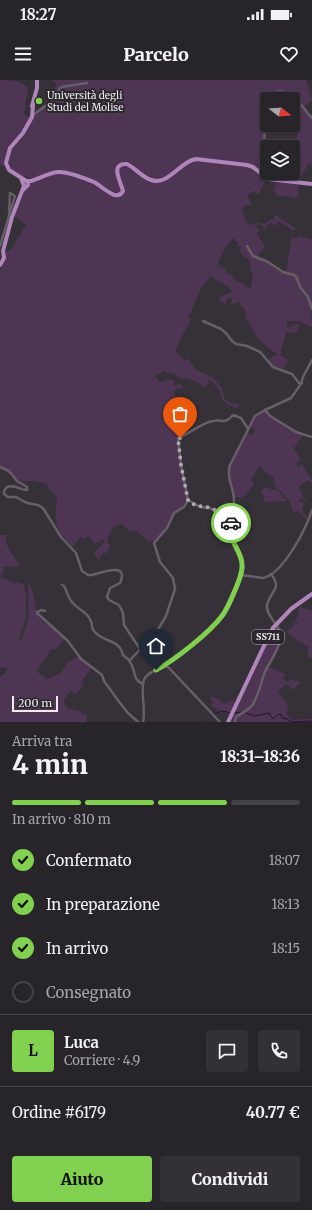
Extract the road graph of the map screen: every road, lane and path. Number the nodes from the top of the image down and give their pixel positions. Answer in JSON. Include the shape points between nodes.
{"nodes":[{"id":1,"x":37,"y":80,"type":"edge"},
{"id":2,"x":87,"y":83,"type":"dead end"},
{"id":3,"x":32,"y":113,"type":"junction"},
{"id":4,"x":312,"y":118,"type":"edge"},
{"id":5,"x":264,"y":140,"type":"edge"},
{"id":6,"x":274,"y":181,"type":"joint"},
{"id":7,"x":26,"y":183,"type":"junction"},
{"id":8,"x":312,"y":184,"type":"edge"},
{"id":9,"x":9,"y":214,"type":"junction"},
{"id":10,"x":0,"y":246,"type":"edge"},
{"id":11,"x":247,"y":246,"type":"dead end"},
{"id":12,"x":2,"y":254,"type":"edge"},
{"id":13,"x":1,"y":262,"type":"edge"},
{"id":14,"x":312,"y":309,"type":"edge"},
{"id":15,"x":203,"y":321,"type":"dead end"},
{"id":16,"x":312,"y":360,"type":"edge"},
{"id":17,"x":302,"y":383,"type":"junction"},
{"id":18,"x":265,"y":410,"type":"junction"},
{"id":19,"x":248,"y":430,"type":"junction"},
{"id":20,"x":312,"y":437,"type":"edge"},
{"id":21,"x":0,"y":467,"type":"edge"},
{"id":22,"x":188,"y":500,"type":"junction"},
{"id":23,"x":312,"y":510,"type":"edge"},
{"id":24,"x":231,"y":523,"type":"junction"},
{"id":25,"x":271,"y":574,"type":"junction"},
{"id":26,"x":241,"y":575,"type":"junction"},
{"id":27,"x":62,"y":585,"type":"dead end"},
{"id":28,"x":312,"y":594,"type":"edge"},
{"id":29,"x":45,"y":611,"type":"dead end"},
{"id":30,"x":140,"y":649,"type":"junction"},
{"id":31,"x":130,"y":660,"type":"junction"},
{"id":32,"x":165,"y":665,"type":"junction"},
{"id":33,"x":143,"y":684,"type":"junction"},
{"id":34,"x":138,"y":722,"type":"edge"},
{"id":35,"x":143,"y":722,"type":"edge"},
{"id":36,"x":220,"y":722,"type":"edge"},
{"id":37,"x":228,"y":722,"type":"edge"},
{"id":38,"x":235,"y":722,"type":"edge"}],
"edges":[{"from":1,"to":3,"type":"main road"},
{"from":2,"to":3,"type":"street","via":[[60,87],[52,101]]},
{"from":3,"to":7,"type":"main road","via":[[23,133],[10,149],[7,166]]},
{"from":4,"to":5,"type":"street","via":[[290,93],[272,92],[265,99]]},
{"from":6,"to":7,"type":"main road","via":[[247,165],[194,159],[159,181],[149,179],[127,164],[120,165],[117,172],[123,191],[118,196],[96,183],[62,172]]},
{"from":6,"to":8,"type":"main road"},
{"from":7,"to":12,"type":"main road","via":[[12,217]]},
{"from":9,"to":9,"type":"street","via":[[15,196],[10,193],[9,207]]},
{"from":9,"to":10,"type":"street"},
{"from":11,"to":14,"type":"street","via":[[253,256],[297,278]]},
{"from":12,"to":13,"type":"main road","via":[[4,258]]},
{"from":15,"to":17,"type":"street","via":[[221,328],[236,344],[260,352],[273,367],[292,374],[299,383]]},
{"from":16,"to":17,"type":"street"},
{"from":17,"to":18,"type":"street","via":[[291,398]]},
{"from":18,"to":19,"type":"street","via":[[255,416]]},
{"from":18,"to":20,"type":"street","via":[[296,432]]},
{"from":19,"to":22,"type":"street","via":[[243,420],[233,415],[224,422],[211,421],[178,438]]},
{"from":19,"to":24,"type":"street","via":[[228,471],[234,502]]},
{"from":21,"to":30,"type":"street","via":[[10,471],[17,481],[27,487],[25,490],[11,486],[5,488],[4,494],[43,508],[61,537],[76,553],[82,571],[91,575],[114,569],[121,574],[120,583],[110,588],[107,597],[119,605],[124,625]]},
{"from":22,"to":24,"type":"street","via":[[200,507],[210,508]]},
{"from":22,"to":30,"type":"street","via":[[184,507],[174,513],[167,528],[154,543],[160,562],[173,578],[175,589],[162,622]]},
{"from":23,"to":25,"type":"street","via":[[300,540]]},
{"from":24,"to":26,"type":"street","via":[[231,538],[241,557]]},
{"from":25,"to":26,"type":"street","via":[[261,579]]},
{"from":25,"to":38,"type":"street","via":[[276,586],[267,607],[281,633],[278,646],[257,697],[250,708],[236,717]]},
{"from":26,"to":32,"type":"street","via":[[222,616]]},
{"from":27,"to":31,"type":"street","via":[[72,602],[89,618],[94,632],[118,645],[123,655]]},
{"from":28,"to":37,"type":"main road","number":"SS711","via":[[295,605],[277,623]]},
{"from":29,"to":34,"type":"street","via":[[38,613],[68,641],[81,659],[102,675],[117,700]]},
{"from":30,"to":31,"type":"street"},
{"from":30,"to":32,"type":"street"},
{"from":31,"to":33,"type":"street","via":[[135,679]]},
{"from":32,"to":33,"type":"street","via":[[147,675]]},
{"from":32,"to":36,"type":"street"},
{"from":33,"to":35,"type":"street"}]}
